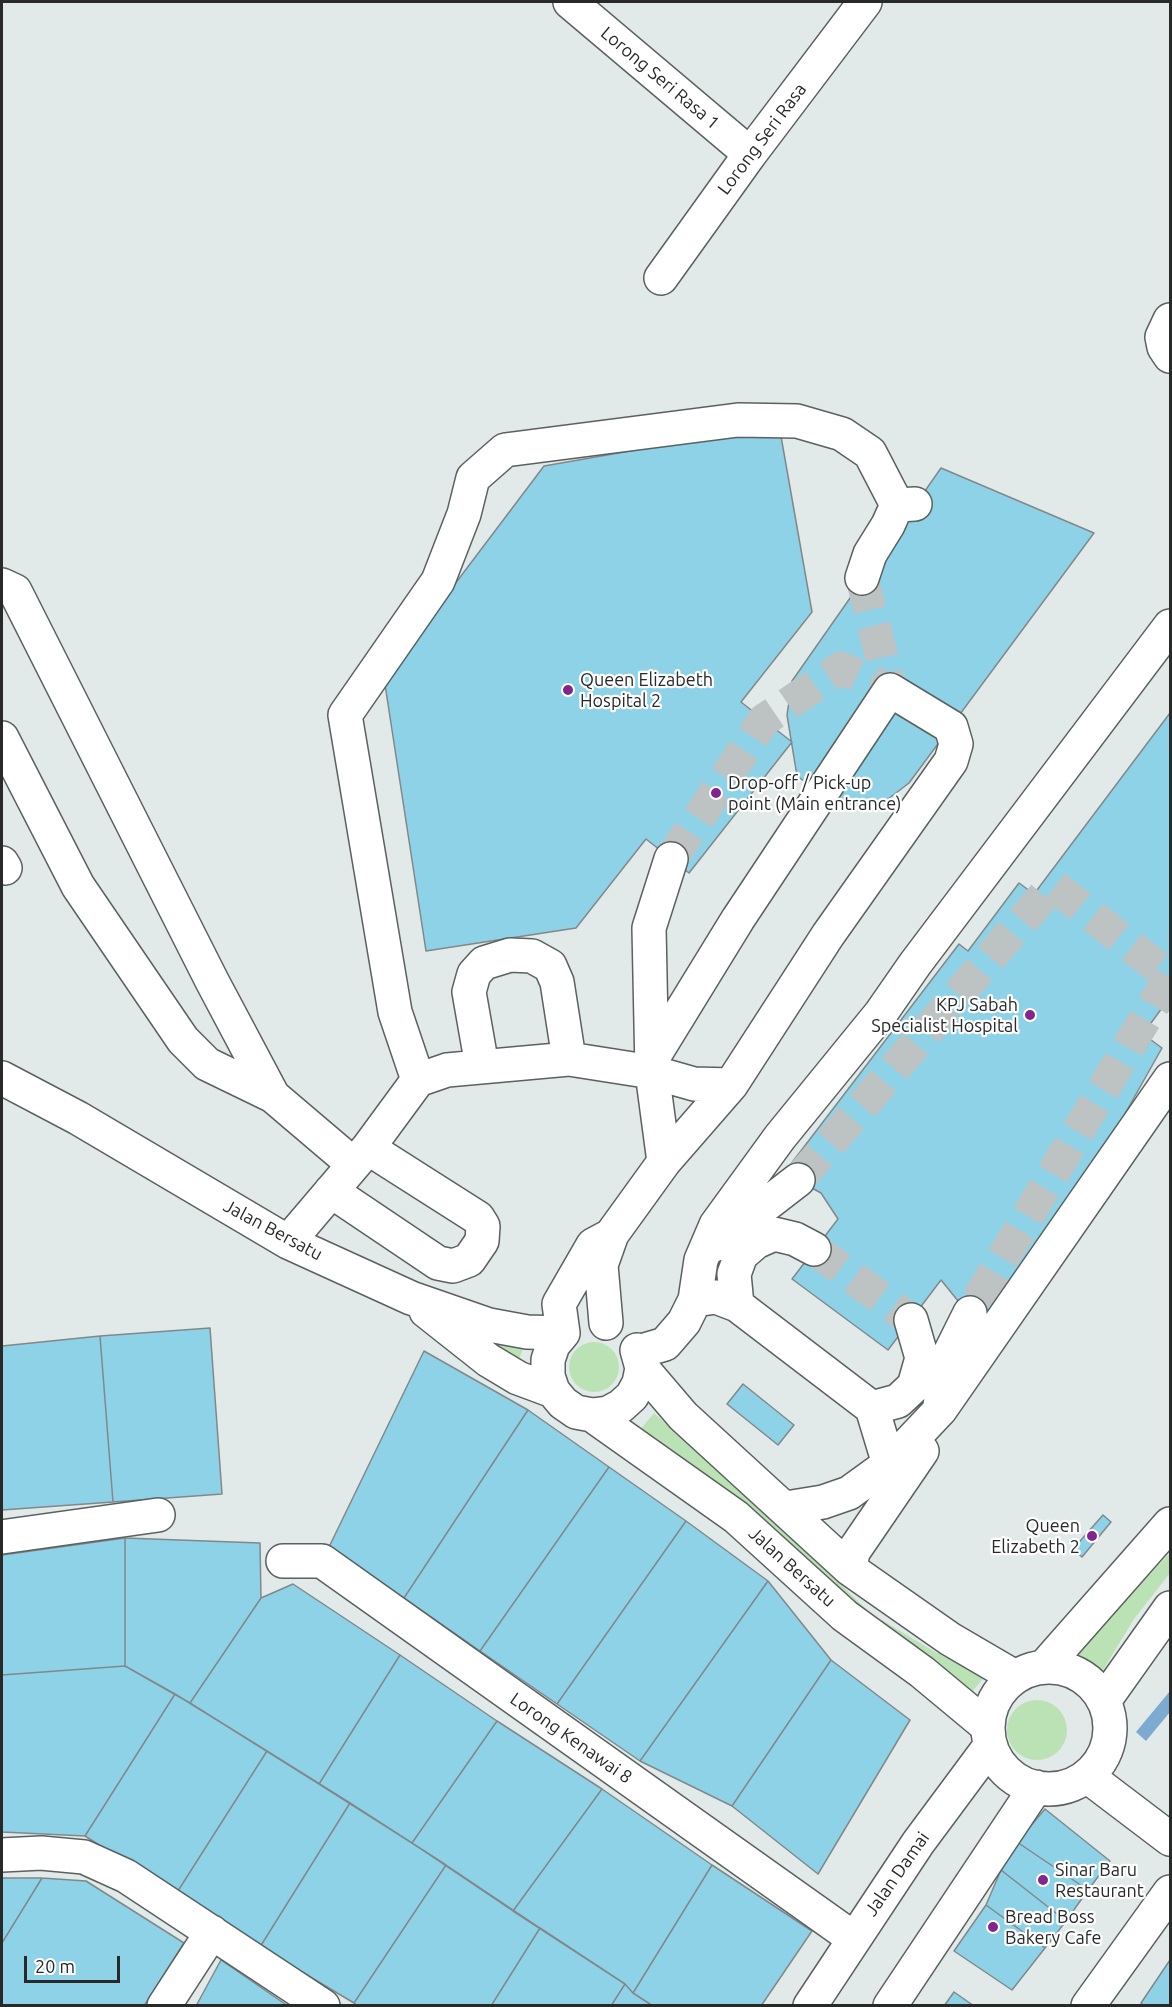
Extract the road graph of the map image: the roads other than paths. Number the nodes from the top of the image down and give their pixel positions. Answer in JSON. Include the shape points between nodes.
{"nodes":[{"id":1,"x":570,"y":2,"type":"edge"},
{"id":2,"x":865,"y":2,"type":"edge"},
{"id":3,"x":750,"y":154,"type":"junction"},
{"id":4,"x":661,"y":278,"type":"dead end"},
{"id":5,"x":1170,"y":320,"type":"edge"},
{"id":6,"x":1170,"y":356,"type":"edge"},
{"id":7,"x":862,"y":578,"type":"tunnel mouth"},
{"id":8,"x":2,"y":585,"type":"edge"},
{"id":9,"x":1170,"y":626,"type":"edge"},
{"id":10,"x":2,"y":738,"type":"edge"},
{"id":11,"x":671,"y":859,"type":"tunnel mouth"},
{"id":12,"x":569,"y":1059,"type":"junction"},
{"id":13,"x":652,"y":1065,"type":"junction"},
{"id":14,"x":482,"y":1066,"type":"junction"},
{"id":15,"x":2,"y":1078,"type":"edge"},
{"id":16,"x":1170,"y":1079,"type":"edge"},
{"id":17,"x":418,"y":1080,"type":"junction"},
{"id":18,"x":731,"y":1085,"type":"junction"},
{"id":19,"x":273,"y":1096,"type":"junction"},
{"id":20,"x":361,"y":1156,"type":"junction"},
{"id":21,"x":664,"y":1162,"type":"junction"},
{"id":22,"x":798,"y":1180,"type":"tunnel mouth"},
{"id":23,"x":331,"y":1191,"type":"junction"},
{"id":24,"x":612,"y":1234,"type":"junction"},
{"id":25,"x":288,"y":1242,"type":"junction"},
{"id":26,"x":814,"y":1249,"type":"tunnel mouth"},
{"id":27,"x":705,"y":1252,"type":"junction"},
{"id":28,"x":411,"y":1299,"type":"junction"},
{"id":29,"x":695,"y":1300,"type":"junction"},
{"id":30,"x":737,"y":1305,"type":"junction"},
{"id":31,"x":970,"y":1313,"type":"tunnel mouth"},
{"id":32,"x":911,"y":1320,"type":"tunnel mouth"},
{"id":33,"x":606,"y":1323,"type":"junction"},
{"id":34,"x":563,"y":1333,"type":"junction"},
{"id":35,"x":640,"y":1360,"type":"junction"},
{"id":36,"x":553,"y":1391,"type":"junction"},
{"id":37,"x":872,"y":1408,"type":"junction"},
{"id":38,"x":940,"y":1410,"type":"junction"},
{"id":39,"x":592,"y":1415,"type":"junction"},
{"id":40,"x":889,"y":1464,"type":"junction"},
{"id":41,"x":786,"y":1508,"type":"junction"},
{"id":42,"x":158,"y":1515,"type":"dead end"},
{"id":43,"x":1170,"y":1524,"type":"edge"},
{"id":44,"x":2,"y":1537,"type":"edge"},
{"id":45,"x":283,"y":1561,"type":"dead end"},
{"id":46,"x":850,"y":1569,"type":"junction"},
{"id":47,"x":1170,"y":1608,"type":"edge"},
{"id":48,"x":1030,"y":1672,"type":"junction"},
{"id":49,"x":1104,"y":1701,"type":"junction"},
{"id":50,"x":989,"y":1736,"type":"junction"},
{"id":51,"x":1087,"y":1776,"type":"junction"},
{"id":52,"x":1036,"y":1787,"type":"junction"},
{"id":53,"x":1170,"y":1839,"type":"edge"},
{"id":54,"x":2,"y":1855,"type":"edge"},
{"id":55,"x":1170,"y":1892,"type":"edge"},
{"id":56,"x":212,"y":1932,"type":"junction"},
{"id":57,"x":853,"y":1938,"type":"junction"},
{"id":58,"x":164,"y":2006,"type":"edge"},
{"id":59,"x":323,"y":2006,"type":"edge"},
{"id":60,"x":810,"y":2006,"type":"edge"},
{"id":61,"x":890,"y":2006,"type":"edge"},
{"id":62,"x":1088,"y":2006,"type":"edge"}],
"edges":[{"from":1,"to":3,"type":"street","name":"Lorong Seri Rasa 1"},
{"from":2,"to":3,"type":"street","name":"Lorong Seri Rasa"},
{"from":3,"to":4,"type":"street","name":"Lorong Seri Rasa"},
{"from":5,"to":6,"type":"street","via":[[1162,337]]},
{"from":7,"to":17,"type":"street","via":[[874,545],[906,505],[870,453],[842,435],[797,421],[738,420],[505,450],[473,478],[464,514],[438,580],[345,715],[395,1012]]},
{"from":8,"to":19,"type":"street","via":[[15,591]]},
{"from":9,"to":27,"type":"street","via":[[881,1013],[780,1137],[716,1225]]},
{"from":10,"to":19,"type":"street","via":[[78,886],[183,1040],[207,1064]]},
{"from":11,"to":13,"type":"street","via":[[650,928]]},
{"from":12,"to":13,"type":"street"},
{"from":12,"to":14,"type":"street"},
{"from":12,"to":14,"type":"street","via":[[557,982],[550,966],[532,956],[510,955],[484,963],[474,974],[469,992]]},
{"from":13,"to":18,"type":"street","via":[[694,1084]]},
{"from":13,"to":18,"type":"street","via":[[738,919],[891,690],[951,727],[956,744],[951,761],[828,935]]},
{"from":13,"to":21,"type":"street"},
{"from":14,"to":17,"type":"street","via":[[447,1070]]},
{"from":15,"to":25,"type":"street","name":"Jalan Bersatu","via":[[78,1118]]},
{"from":16,"to":38,"type":"street"},
{"from":17,"to":20,"type":"street"},
{"from":18,"to":21,"type":"street"},
{"from":19,"to":20,"type":"street"},
{"from":20,"to":23,"type":"street"},
{"from":20,"to":23,"type":"street","via":[[478,1218],[483,1226],[482,1241],[469,1260],[453,1266],[438,1263]]},
{"from":21,"to":24,"type":"street"},
{"from":22,"to":27,"type":"street"},
{"from":23,"to":25,"type":"street"},
{"from":24,"to":33,"type":"street","via":[[601,1265]]},
{"from":24,"to":34,"type":"street","via":[[593,1245],[559,1304]]},
{"from":25,"to":28,"type":"street","name":"Jalan Bersatu"},
{"from":26,"to":30,"type":"street","via":[[774,1234],[756,1242],[741,1255],[734,1274]]},
{"from":27,"to":29,"type":"street"},
{"from":28,"to":34,"type":"street","name":"Jalan Bersatu","via":[[489,1325]]},
{"from":28,"to":36,"type":"street","via":[[488,1360],[518,1378]]},
{"from":29,"to":30,"type":"street","via":[[716,1297]]},
{"from":29,"to":35,"type":"street","via":[[684,1322],[665,1344]]},
{"from":30,"to":37,"type":"street"},
{"from":31,"to":38,"type":"street","via":[[946,1361]]},
{"from":32,"to":37,"type":"street","via":[[922,1358],[914,1386],[898,1401]]},
{"from":33,"to":34,"type":"street","via":[[576,1325]]},
{"from":33,"to":35,"type":"street","via":[[632,1339]]},
{"from":34,"to":36,"type":"street","via":[[548,1360]]},
{"from":35,"to":39,"type":"street","via":[[639,1383],[632,1396],[608,1413]]},
{"from":35,"to":41,"type":"street","name":"Jalan Bersatu","via":[[683,1416]]},
{"from":36,"to":39,"type":"street","via":[[576,1412]]},
{"from":37,"to":40,"type":"street"},
{"from":38,"to":40,"type":"street"},
{"from":38,"to":46,"type":"street","via":[[923,1450],[853,1552]]},
{"from":39,"to":50,"type":"street","name":"Jalan Bersatu","via":[[736,1517],[845,1616],[922,1672]]},
{"from":40,"to":41,"type":"street","via":[[849,1493]]},
{"from":41,"to":46,"type":"street","name":"Jalan Bersatu"},
{"from":42,"to":44,"type":"street"},
{"from":43,"to":48,"type":"street"},
{"from":45,"to":57,"type":"street","name":"Lorong Kenawai 8","via":[[322,1561]]},
{"from":46,"to":48,"type":"street","name":"Jalan Bersatu","via":[[950,1639]]},
{"from":47,"to":49,"type":"street"},
{"from":48,"to":49,"type":"street","via":[[1062,1668],[1080,1675]]},
{"from":48,"to":50,"type":"street","via":[[996,1698]]},
{"from":49,"to":51,"type":"street","via":[[1110,1721],[1109,1742],[1101,1761]]},
{"from":50,"to":52,"type":"street","via":[[997,1760],[1008,1773]]},
{"from":50,"to":57,"type":"street","name":"Jalan Damai"},
{"from":51,"to":52,"type":"street","via":[[1071,1785]]},
{"from":51,"to":53,"type":"street"},
{"from":52,"to":61,"type":"street"},
{"from":54,"to":56,"type":"street","via":[[84,1857],[126,1876]]},
{"from":55,"to":62,"type":"street"},
{"from":56,"to":58,"type":"street"},
{"from":56,"to":59,"type":"street"},
{"from":57,"to":60,"type":"street","name":"Jalan Damai"}]}
